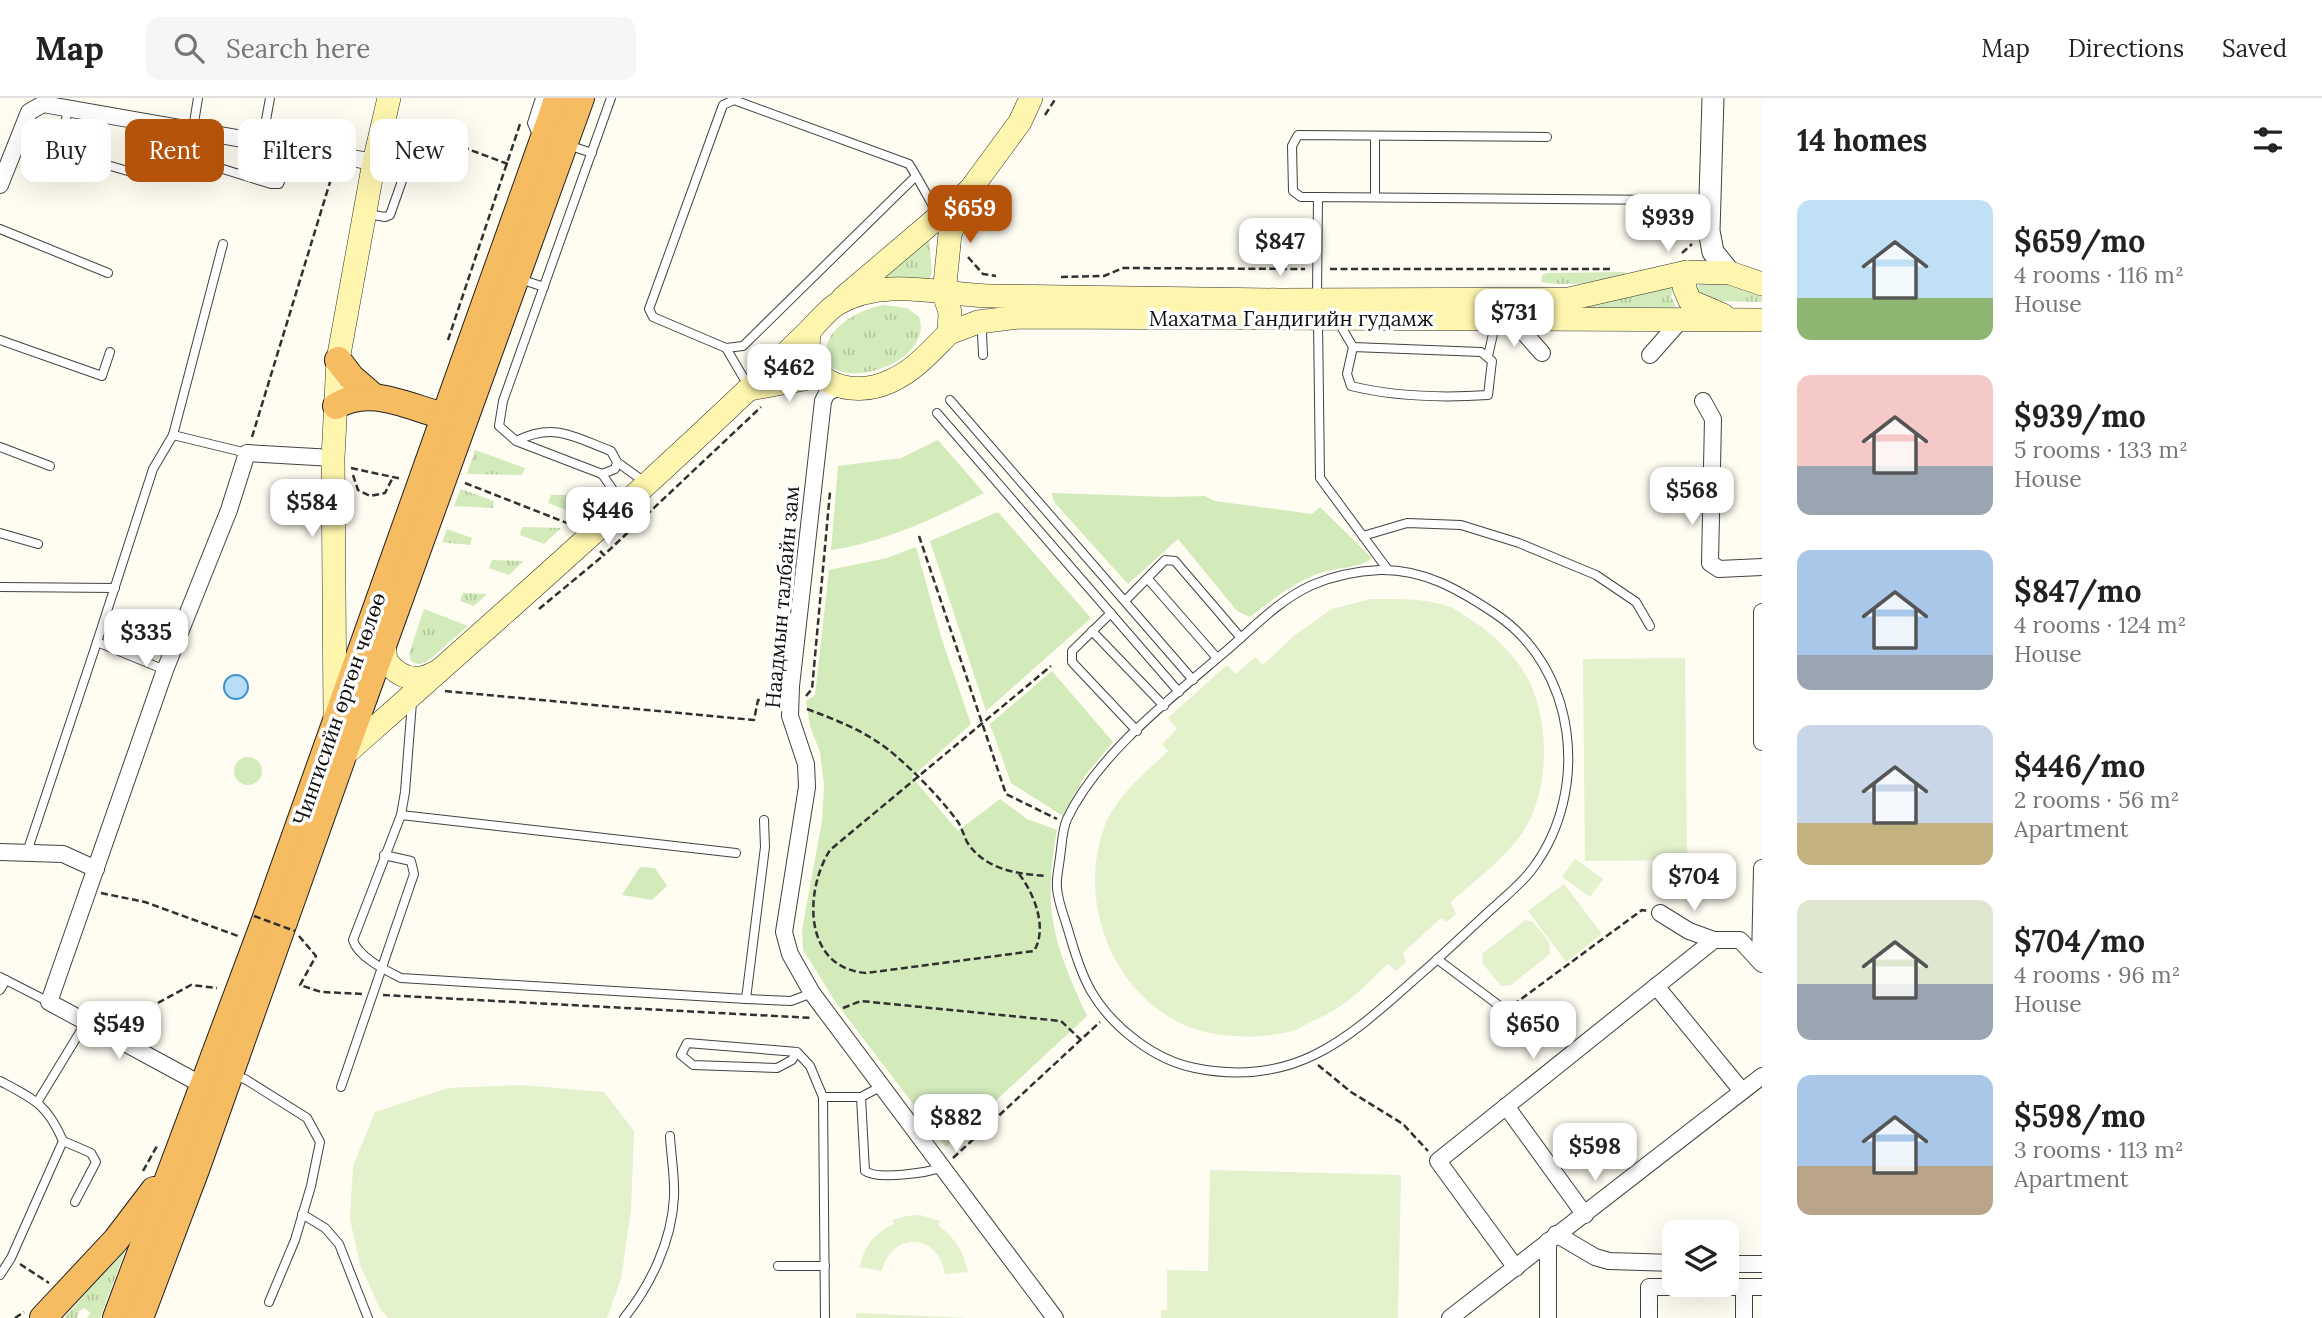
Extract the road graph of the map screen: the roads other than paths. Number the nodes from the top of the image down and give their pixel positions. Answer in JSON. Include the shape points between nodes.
{"nodes":[{"id":1,"x":198,"y":98,"type":"edge"},
{"id":2,"x":270,"y":98,"type":"edge"},
{"id":3,"x":389,"y":98,"type":"edge"},
{"id":4,"x":540,"y":98,"type":"edge"},
{"id":5,"x":558,"y":98,"type":"edge"},
{"id":6,"x":581,"y":98,"type":"edge"},
{"id":7,"x":611,"y":98,"type":"edge"},
{"id":8,"x":1031,"y":98,"type":"edge"},
{"id":9,"x":1713,"y":98,"type":"edge"},
{"id":10,"x":66,"y":108,"type":"junction"},
{"id":11,"x":133,"y":119,"type":"edge"},
{"id":12,"x":195,"y":119,"type":"edge"},
{"id":13,"x":266,"y":119,"type":"edge"},
{"id":14,"x":384,"y":119,"type":"edge"},
{"id":15,"x":1375,"y":136,"type":"junction"},
{"id":16,"x":1547,"y":137,"type":"dead end"},
{"id":17,"x":553,"y":144,"type":"junction"},
{"id":18,"x":592,"y":153,"type":"junction"},
{"id":19,"x":238,"y":174,"type":"edge"},
{"id":20,"x":916,"y":176,"type":"junction"},
{"id":21,"x":370,"y":182,"type":"edge"},
{"id":22,"x":402,"y":182,"type":"edge"},
{"id":23,"x":0,"y":185,"type":"edge"},
{"id":24,"x":970,"y":190,"type":"junction"},
{"id":25,"x":1318,"y":197,"type":"junction"},
{"id":26,"x":1375,"y":197,"type":"junction"},
{"id":27,"x":1670,"y":200,"type":"dead end"},
{"id":28,"x":364,"y":214,"type":"junction"},
{"id":29,"x":939,"y":216,"type":"junction"},
{"id":30,"x":0,"y":229,"type":"edge"},
{"id":31,"x":1706,"y":238,"type":"junction"},
{"id":32,"x":223,"y":244,"type":"dead end"},
{"id":33,"x":1682,"y":265,"type":"junction"},
{"id":34,"x":108,"y":273,"type":"dead end"},
{"id":35,"x":1730,"y":273,"type":"junction"},
{"id":36,"x":517,"y":278,"type":"junction"},
{"id":37,"x":1762,"y":284,"type":"edge"},
{"id":38,"x":544,"y":287,"type":"junction"},
{"id":39,"x":944,"y":294,"type":"junction"},
{"id":40,"x":835,"y":304,"type":"junction"},
{"id":41,"x":1323,"y":312,"type":"junction"},
{"id":42,"x":1504,"y":319,"type":"junction"},
{"id":43,"x":1681,"y":320,"type":"junction"},
{"id":44,"x":1730,"y":320,"type":"junction"},
{"id":45,"x":1762,"y":320,"type":"edge"},
{"id":46,"x":978,"y":322,"type":"junction"},
{"id":47,"x":810,"y":330,"type":"junction"},
{"id":48,"x":949,"y":332,"type":"junction"},
{"id":49,"x":0,"y":340,"type":"edge"},
{"id":50,"x":1353,"y":347,"type":"junction"},
{"id":51,"x":726,"y":348,"type":"junction"},
{"id":52,"x":110,"y":352,"type":"dead end"},
{"id":53,"x":1542,"y":353,"type":"dead end"},
{"id":54,"x":983,"y":355,"type":"dead end"},
{"id":55,"x":1650,"y":355,"type":"dead end"},
{"id":56,"x":1488,"y":356,"type":"junction"},
{"id":57,"x":338,"y":359,"type":"junction"},
{"id":58,"x":830,"y":381,"type":"junction"},
{"id":59,"x":758,"y":395,"type":"junction"},
{"id":60,"x":373,"y":396,"type":"junction"},
{"id":61,"x":950,"y":400,"type":"dead end"},
{"id":62,"x":1703,"y":401,"type":"dead end"},
{"id":63,"x":335,"y":406,"type":"junction"},
{"id":64,"x":937,"y":413,"type":"dead end"},
{"id":65,"x":444,"y":416,"type":"junction"},
{"id":66,"x":173,"y":435,"type":"junction"},
{"id":67,"x":516,"y":441,"type":"junction"},
{"id":68,"x":0,"y":447,"type":"edge"},
{"id":69,"x":247,"y":453,"type":"junction"},
{"id":70,"x":617,"y":462,"type":"junction"},
{"id":71,"x":343,"y":463,"type":"junction"},
{"id":72,"x":50,"y":466,"type":"dead end"},
{"id":73,"x":602,"y":474,"type":"junction"},
{"id":74,"x":646,"y":483,"type":"junction"},
{"id":75,"x":622,"y":504,"type":"junction"},
{"id":76,"x":0,"y":533,"type":"edge"},
{"id":77,"x":1363,"y":536,"type":"junction"},
{"id":78,"x":38,"y":544,"type":"dead end"},
{"id":79,"x":1762,"y":567,"type":"edge"},
{"id":80,"x":1388,"y":570,"type":"junction"},
{"id":81,"x":1148,"y":579,"type":"junction"},
{"id":82,"x":0,"y":587,"type":"edge"},
{"id":83,"x":115,"y":588,"type":"junction"},
{"id":84,"x":1125,"y":601,"type":"junction"},
{"id":85,"x":1762,"y":612,"type":"edge"},
{"id":86,"x":1111,"y":613,"type":"junction"},
{"id":87,"x":1650,"y":626,"type":"dead end"},
{"id":88,"x":1092,"y":631,"type":"junction"},
{"id":89,"x":1241,"y":638,"type":"junction"},
{"id":90,"x":97,"y":642,"type":"junction"},
{"id":91,"x":384,"y":644,"type":"junction"},
{"id":92,"x":1217,"y":658,"type":"junction"},
{"id":93,"x":165,"y":670,"type":"junction"},
{"id":94,"x":1193,"y":680,"type":"junction"},
{"id":95,"x":439,"y":681,"type":"junction"},
{"id":96,"x":1179,"y":692,"type":"junction"},
{"id":97,"x":413,"y":695,"type":"junction"},
{"id":98,"x":1164,"y":706,"type":"junction"},
{"id":99,"x":335,"y":720,"type":"junction"},
{"id":100,"x":1137,"y":731,"type":"junction"},
{"id":101,"x":1762,"y":742,"type":"edge"},
{"id":102,"x":342,"y":756,"type":"junction"},
{"id":103,"x":401,"y":815,"type":"junction"},
{"id":104,"x":764,"y":820,"type":"dead end"},
{"id":105,"x":0,"y":852,"type":"edge"},
{"id":106,"x":27,"y":852,"type":"junction"},
{"id":107,"x":736,"y":853,"type":"dead end"},
{"id":108,"x":384,"y":855,"type":"junction"},
{"id":109,"x":1762,"y":868,"type":"edge"},
{"id":110,"x":96,"y":869,"type":"junction"},
{"id":111,"x":1660,"y":913,"type":"road end"},
{"id":112,"x":1714,"y":940,"type":"junction"},
{"id":113,"x":1437,"y":959,"type":"junction"},
{"id":114,"x":1761,"y":962,"type":"edge"},
{"id":115,"x":383,"y":969,"type":"junction"},
{"id":116,"x":3,"y":979,"type":"edge"},
{"id":117,"x":1656,"y":986,"type":"junction"},
{"id":118,"x":0,"y":990,"type":"edge"},
{"id":119,"x":812,"y":993,"type":"junction"},
{"id":120,"x":746,"y":999,"type":"junction"},
{"id":121,"x":49,"y":1002,"type":"junction"},
{"id":122,"x":1505,"y":1010,"type":"road end"},
{"id":123,"x":86,"y":1023,"type":"junction"},
{"id":124,"x":797,"y":1052,"type":"junction"},
{"id":125,"x":1762,"y":1076,"type":"edge"},
{"id":126,"x":217,"y":1079,"type":"junction"},
{"id":127,"x":0,"y":1081,"type":"edge"},
{"id":128,"x":882,"y":1086,"type":"junction"},
{"id":129,"x":341,"y":1087,"type":"dead end"},
{"id":130,"x":1742,"y":1091,"type":"junction"},
{"id":131,"x":823,"y":1097,"type":"junction"},
{"id":132,"x":861,"y":1097,"type":"junction"},
{"id":133,"x":38,"y":1101,"type":"junction"},
{"id":134,"x":1506,"y":1106,"type":"junction"},
{"id":135,"x":670,"y":1136,"type":"dead end"},
{"id":136,"x":63,"y":1141,"type":"junction"},
{"id":137,"x":168,"y":1150,"type":"junction"},
{"id":138,"x":943,"y":1167,"type":"junction"},
{"id":139,"x":75,"y":1202,"type":"dead end"},
{"id":140,"x":302,"y":1214,"type":"junction"},
{"id":141,"x":1586,"y":1214,"type":"junction"},
{"id":142,"x":1552,"y":1238,"type":"junction"},
{"id":143,"x":1662,"y":1263,"type":"edge"},
{"id":144,"x":1739,"y":1264,"type":"edge"},
{"id":145,"x":1762,"y":1264,"type":"edge"},
{"id":146,"x":778,"y":1266,"type":"dead end"},
{"id":147,"x":825,"y":1266,"type":"junction"},
{"id":148,"x":1516,"y":1268,"type":"junction"},
{"id":149,"x":0,"y":1275,"type":"edge"},
{"id":150,"x":1744,"y":1287,"type":"junction"},
{"id":151,"x":1762,"y":1287,"type":"edge"},
{"id":152,"x":269,"y":1302,"type":"dead end"},
{"id":153,"x":34,"y":1314,"type":"edge"},
{"id":154,"x":116,"y":1318,"type":"edge"},
{"id":155,"x":140,"y":1318,"type":"edge"},
{"id":156,"x":368,"y":1318,"type":"edge"},
{"id":157,"x":624,"y":1318,"type":"edge"},
{"id":158,"x":825,"y":1318,"type":"edge"},
{"id":159,"x":1055,"y":1318,"type":"edge"},
{"id":160,"x":1450,"y":1318,"type":"edge"},
{"id":161,"x":1548,"y":1318,"type":"edge"},
{"id":162,"x":1649,"y":1318,"type":"edge"},
{"id":163,"x":1745,"y":1318,"type":"edge"}],
"edges":[{"from":1,"to":12,"type":"lane"},
{"from":2,"to":13,"type":"lane"},
{"from":3,"to":14,"type":"main road"},
{"from":4,"to":17,"type":"lane","via":[[532,123]]},
{"from":5,"to":17,"type":"highway","name":"Чингисийн өргөн чөлөө"},
{"from":6,"to":17,"type":"highway","name":"Чингисийн өргөн чөлөө"},
{"from":7,"to":18,"type":"lane"},
{"from":8,"to":24,"type":"main road","via":[[1020,122]]},
{"from":9,"to":31,"type":"street"},
{"from":10,"to":11,"type":"street"},
{"from":10,"to":19,"type":"lane","via":[[64,148],[73,155],[138,174],[147,173],[165,151]]},
{"from":10,"to":23,"type":"street","via":[[43,104],[29,112]]},
{"from":15,"to":16,"type":"lane"},
{"from":15,"to":25,"type":"lane","via":[[1298,135],[1292,146],[1293,191],[1301,197]]},
{"from":15,"to":26,"type":"lane"},
{"from":17,"to":18,"type":"lane"},
{"from":17,"to":36,"type":"highway","name":"Чингисийн өргөн чөлөө"},
{"from":17,"to":65,"type":"highway","name":"Чингисийн өргөн чөлөө"},
{"from":18,"to":38,"type":"lane"},
{"from":20,"to":29,"type":"lane"},
{"from":20,"to":51,"type":"lane","via":[[743,346]]},
{"from":20,"to":51,"type":"lane","via":[[909,164],[885,155],[733,100],[723,105],[649,309],[653,317]]},
{"from":21,"to":28,"type":"main road"},
{"from":22,"to":28,"type":"lane","via":[[390,215]]},
{"from":24,"to":29,"type":"main road"},
{"from":24,"to":39,"type":"main road","via":[[950,234]]},
{"from":25,"to":26,"type":"lane"},
{"from":25,"to":41,"type":"lane","via":[[1317,269]]},
{"from":26,"to":27,"type":"lane"},
{"from":28,"to":57,"type":"main road"},
{"from":29,"to":40,"type":"main road"},
{"from":30,"to":34,"type":"lane"},
{"from":31,"to":33,"type":"street"},
{"from":31,"to":35,"type":"street"},
{"from":32,"to":66,"type":"lane"},
{"from":33,"to":35,"type":"main road","name":"Махатма Гандигийн гудамж"},
{"from":33,"to":41,"type":"main road","name":"Махатма Гандигийн гудамж","via":[[1574,299]]},
{"from":33,"to":44,"type":"main road","via":[[1690,301]]},
{"from":35,"to":37,"type":"main road","name":"Махатма Гандигийн гудамж"},
{"from":36,"to":38,"type":"lane"},
{"from":36,"to":91,"type":"highway","name":"Чингисийн өргөн чөлөө"},
{"from":38,"to":67,"type":"lane","via":[[503,401],[499,426]]},
{"from":39,"to":40,"type":"main road","via":[[919,288],[880,291]]},
{"from":39,"to":41,"type":"main road","name":"Махатма Гандигийн гудамж"},
{"from":39,"to":48,"type":"main road","via":[[950,312]]},
{"from":40,"to":47,"type":"main road"},
{"from":41,"to":42,"type":"main road","name":"Махатма Гандигийн гудамж"},
{"from":41,"to":46,"type":"main road","name":"Махатма Гандигийн гудамж","via":[[1015,317]]},
{"from":41,"to":50,"type":"lane","via":[[1343,327]]},
{"from":41,"to":77,"type":"lane","via":[[1320,478]]},
{"from":42,"to":43,"type":"main road","name":"Махатма Гандигийн гудамж"},
{"from":42,"to":53,"type":"street"},
{"from":42,"to":56,"type":"lane"},
{"from":43,"to":44,"type":"main road","name":"Махатма Гандигийн гудамж"},
{"from":43,"to":55,"type":"street"},
{"from":44,"to":45,"type":"main road","name":"Махатма Гандигийн гудамж"},
{"from":46,"to":48,"type":"main road","name":"Махатма Гандигийн гудамж"},
{"from":46,"to":54,"type":"lane"},
{"from":47,"to":58,"type":"main road","via":[[809,356]]},
{"from":47,"to":59,"type":"main road"},
{"from":48,"to":58,"type":"main road","via":[[921,361],[893,380],[865,388]]},
{"from":49,"to":52,"type":"lane","via":[[102,376]]},
{"from":50,"to":56,"type":"lane","via":[[1468,351]]},
{"from":50,"to":56,"type":"lane","via":[[1348,373],[1351,386],[1418,396],[1488,395],[1492,361]]},
{"from":51,"to":59,"type":"lane"},
{"from":57,"to":60,"type":"highway"},
{"from":57,"to":63,"type":"main road"},
{"from":58,"to":59,"type":"main road"},
{"from":58,"to":119,"type":"street","name":"Наадмын талбайн зам","via":[[823,401],[790,704],[806,764],[807,787],[784,932],[790,954]]},
{"from":59,"to":74,"type":"main road"},
{"from":60,"to":63,"type":"highway"},
{"from":60,"to":65,"type":"highway"},
{"from":61,"to":84,"type":"lane"},
{"from":62,"to":79,"type":"street","via":[[1713,419],[1710,563],[1719,569]]},
{"from":63,"to":71,"type":"main road"},
{"from":64,"to":86,"type":"lane"},
{"from":65,"to":99,"type":"highway","name":"Чингисийн өргөн чөлөө"},
{"from":66,"to":69,"type":"lane"},
{"from":66,"to":83,"type":"lane","via":[[153,469]]},
{"from":67,"to":70,"type":"lane","via":[[534,432],[560,431],[611,451]]},
{"from":67,"to":73,"type":"lane"},
{"from":68,"to":72,"type":"lane"},
{"from":69,"to":71,"type":"street"},
{"from":69,"to":93,"type":"street"},
{"from":70,"to":73,"type":"lane","via":[[615,469]]},
{"from":70,"to":74,"type":"lane"},
{"from":71,"to":99,"type":"main road"},
{"from":73,"to":75,"type":"lane"},
{"from":74,"to":75,"type":"main road"},
{"from":75,"to":95,"type":"main road"},
{"from":76,"to":78,"type":"lane"},
{"from":77,"to":80,"type":"lane"},
{"from":77,"to":87,"type":"lane","via":[[1407,523],[1461,525],[1519,543],[1596,575],[1636,602]]},
{"from":80,"to":89,"type":"lane","via":[[1349,573],[1312,586],[1280,604]]},
{"from":80,"to":113,"type":"lane","via":[[1433,578],[1511,625],[1549,675],[1567,728],[1566,793],[1541,856],[1528,875]]},
{"from":81,"to":84,"type":"lane"},
{"from":81,"to":89,"type":"lane","via":[[1166,560],[1175,561]]},
{"from":81,"to":92,"type":"lane"},
{"from":82,"to":83,"type":"lane"},
{"from":83,"to":90,"type":"lane"},
{"from":84,"to":94,"type":"lane"},
{"from":85,"to":101,"type":"street"},
{"from":86,"to":88,"type":"lane"},
{"from":86,"to":96,"type":"lane"},
{"from":88,"to":98,"type":"lane"},
{"from":88,"to":100,"type":"lane","via":[[1072,651],[1072,662]]},
{"from":89,"to":92,"type":"lane"},
{"from":90,"to":93,"type":"lane"},
{"from":90,"to":106,"type":"lane"},
{"from":91,"to":95,"type":"main road","via":[[386,662],[393,670],[408,679]]},
{"from":91,"to":102,"type":"highway","name":"Чингисийн өргөн чөлөө"},
{"from":92,"to":94,"type":"lane"},
{"from":93,"to":110,"type":"street"},
{"from":94,"to":96,"type":"lane"},
{"from":95,"to":97,"type":"main road"},
{"from":96,"to":98,"type":"lane"},
{"from":97,"to":102,"type":"main road"},
{"from":97,"to":103,"type":"lane"},
{"from":98,"to":100,"type":"lane"},
{"from":99,"to":126,"type":"highway","name":"Чингисийн өргөн чөлөө"},
{"from":100,"to":113,"type":"lane","via":[[1092,777],[1065,823],[1058,877],[1059,899],[1091,991],[1108,1014],[1149,1048],[1190,1067],[1226,1071],[1281,1068],[1349,1035]]},
{"from":102,"to":126,"type":"highway","name":"Чингисийн өргөн чөлөө"},
{"from":103,"to":107,"type":"lane"},
{"from":103,"to":108,"type":"lane"},
{"from":104,"to":120,"type":"lane","via":[[765,847]]},
{"from":105,"to":106,"type":"street"},
{"from":106,"to":110,"type":"street","via":[[63,854]]},
{"from":108,"to":115,"type":"lane","via":[[353,940],[356,948]]},
{"from":108,"to":115,"type":"lane","via":[[411,861],[414,874]]},
{"from":109,"to":114,"type":"street"},
{"from":110,"to":121,"type":"street"},
{"from":111,"to":112,"type":"street","via":[[1689,932]]},
{"from":112,"to":114,"type":"street","via":[[1740,940]]},
{"from":112,"to":117,"type":"street"},
{"from":113,"to":122,"type":"lane"},
{"from":115,"to":120,"type":"lane","via":[[401,978]]},
{"from":115,"to":129,"type":"lane"},
{"from":116,"to":118,"type":"lane"},
{"from":116,"to":121,"type":"lane"},
{"from":117,"to":130,"type":"street"},
{"from":117,"to":134,"type":"street"},
{"from":119,"to":120,"type":"lane","via":[[791,1001]]},
{"from":119,"to":128,"type":"street","name":"Наадмын талбайн зам"},
{"from":121,"to":123,"type":"street"},
{"from":123,"to":126,"type":"street","via":[[193,1080]]},
{"from":123,"to":133,"type":"lane"},
{"from":124,"to":124,"type":"lane","via":[[687,1043],[681,1055],[693,1065],[777,1068]]},
{"from":124,"to":131,"type":"lane","via":[[810,1066]]},
{"from":125,"to":130,"type":"street"},
{"from":126,"to":137,"type":"highway","name":"Чингисийн өргөн чөлөө"},
{"from":126,"to":140,"type":"lane","via":[[245,1079],[307,1118],[320,1142]]},
{"from":126,"to":155,"type":"highway","name":"Чингисийн өргөн чөлөө"},
{"from":127,"to":133,"type":"lane"},
{"from":128,"to":132,"type":"lane"},
{"from":128,"to":138,"type":"street","name":"Наадмын талбайн зам"},
{"from":130,"to":141,"type":"street"},
{"from":131,"to":132,"type":"lane"},
{"from":131,"to":147,"type":"lane"},
{"from":132,"to":138,"type":"lane","via":[[864,1171],[931,1172]]},
{"from":133,"to":136,"type":"lane"},
{"from":134,"to":141,"type":"street"},
{"from":134,"to":148,"type":"street","via":[[1438,1161]]},
{"from":135,"to":157,"type":"lane","via":[[674,1198],[664,1251]]},
{"from":136,"to":139,"type":"lane","via":[[91,1153],[96,1162]]},
{"from":136,"to":149,"type":"lane"},
{"from":137,"to":153,"type":"highway","via":[[137,1214]]},
{"from":137,"to":154,"type":"highway","name":"Чингисийн өргөн чөлөө"},
{"from":138,"to":159,"type":"street","name":"Наадмын талбайн зам"},
{"from":140,"to":152,"type":"lane"},
{"from":140,"to":156,"type":"lane","via":[[325,1228],[339,1244]]},
{"from":141,"to":142,"type":"street"},
{"from":142,"to":143,"type":"street","via":[[1595,1258]]},
{"from":142,"to":148,"type":"street"},
{"from":142,"to":161,"type":"street"},
{"from":144,"to":145,"type":"street"},
{"from":146,"to":147,"type":"lane"},
{"from":147,"to":158,"type":"lane"},
{"from":148,"to":160,"type":"street"},
{"from":150,"to":151,"type":"street"},
{"from":150,"to":162,"type":"street","via":[[1649,1287]]},
{"from":150,"to":163,"type":"street"}]}
